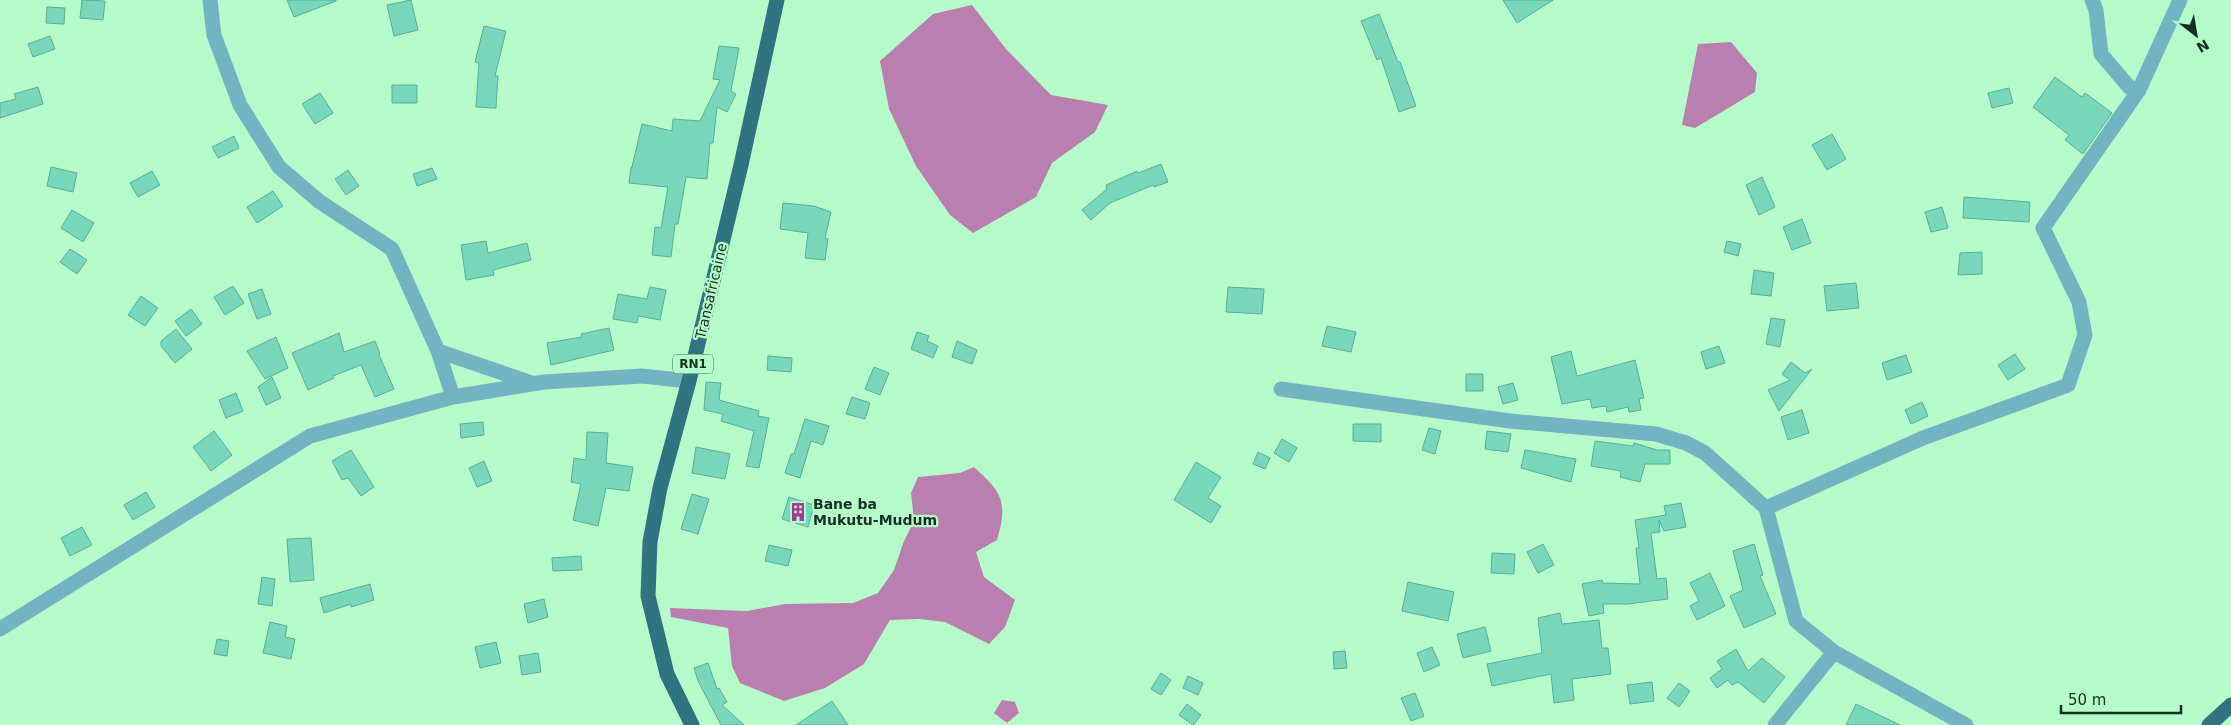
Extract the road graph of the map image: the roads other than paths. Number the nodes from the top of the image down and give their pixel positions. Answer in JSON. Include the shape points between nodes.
{"nodes":[{"id":1,"x":210,"y":0,"type":"edge"},
{"id":2,"x":777,"y":0,"type":"edge"},
{"id":3,"x":2092,"y":0,"type":"edge"},
{"id":4,"x":2180,"y":0,"type":"edge"},
{"id":5,"x":2139,"y":90,"type":"junction"},
{"id":6,"x":438,"y":351,"type":"junction"},
{"id":7,"x":690,"y":381,"type":"junction"},
{"id":8,"x":536,"y":385,"type":"junction"},
{"id":9,"x":1281,"y":389,"type":"dead end"},
{"id":10,"x":453,"y":397,"type":"junction"},
{"id":11,"x":1766,"y":508,"type":"junction"},
{"id":12,"x":0,"y":629,"type":"edge"},
{"id":13,"x":1834,"y":652,"type":"junction"},
{"id":14,"x":2231,"y":705,"type":"edge"},
{"id":15,"x":692,"y":725,"type":"edge"},
{"id":16,"x":1775,"y":725,"type":"edge"},
{"id":17,"x":1966,"y":725,"type":"edge"},
{"id":18,"x":2209,"y":725,"type":"edge"}],
"edges":[{"from":1,"to":6,"type":"street","via":[[214,35],[240,105],[279,167],[320,202],[392,249]]},
{"from":2,"to":7,"type":"highway","name":"Transafricaine","number":"RN1"},
{"from":3,"to":5,"type":"street","via":[[2101,54],[2129,86]]},
{"from":4,"to":5,"type":"street"},
{"from":5,"to":11,"type":"street","via":[[2044,228],[2079,302],[2085,335],[2068,386],[1923,438]]},
{"from":6,"to":8,"type":"street"},
{"from":6,"to":10,"type":"street"},
{"from":7,"to":8,"type":"street","via":[[642,376]]},
{"from":7,"to":15,"type":"highway","name":"Transafricaine","number":"RN1","via":[[660,488],[650,542],[648,596],[668,674]]},
{"from":8,"to":10,"type":"street"},
{"from":9,"to":11,"type":"street","via":[[1510,421],[1656,434],[1706,453]]},
{"from":10,"to":12,"type":"street","via":[[310,436]]},
{"from":11,"to":13,"type":"street","via":[[1796,621]]},
{"from":13,"to":16,"type":"street"},
{"from":13,"to":17,"type":"street"},
{"from":14,"to":18,"type":"highway"}]}
